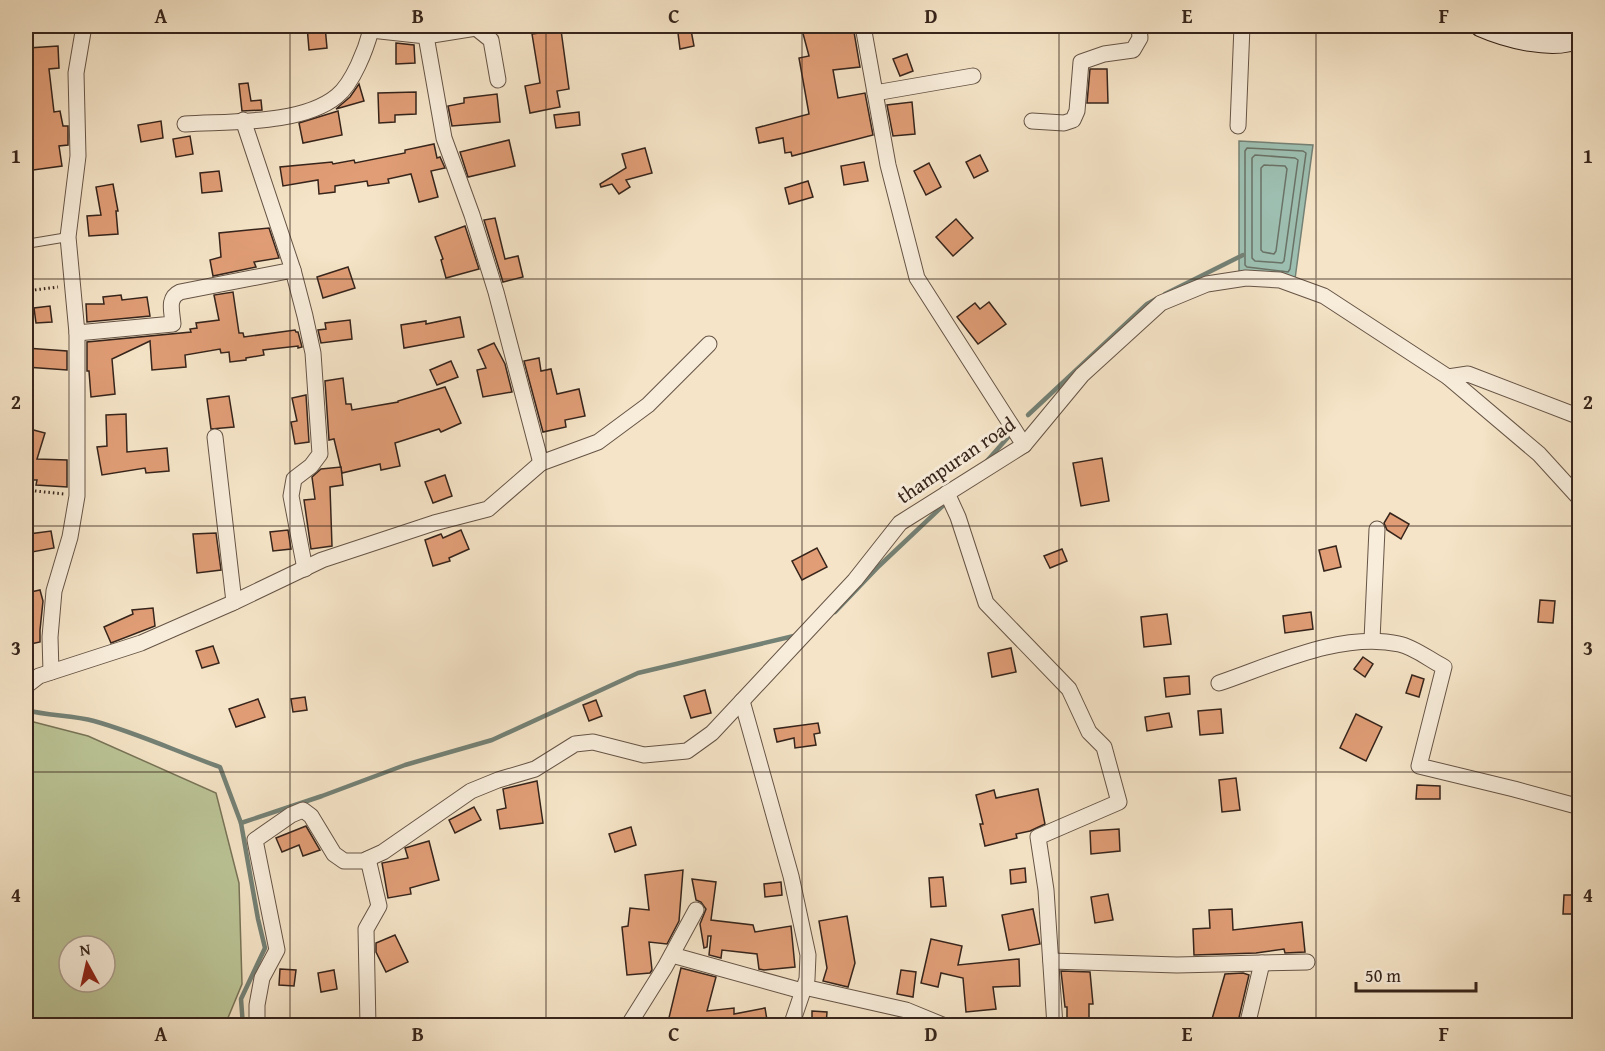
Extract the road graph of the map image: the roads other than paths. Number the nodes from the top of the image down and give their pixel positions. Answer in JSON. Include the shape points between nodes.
{"nodes":[{"id":1,"x":84,"y":26,"type":"edge"},
{"id":2,"x":863,"y":26,"type":"edge"},
{"id":3,"x":1139,"y":26,"type":"edge"},
{"id":4,"x":1242,"y":26,"type":"edge"},
{"id":5,"x":1481,"y":26,"type":"edge"},
{"id":6,"x":476,"y":27,"type":"edge"},
{"id":7,"x":371,"y":28,"type":"edge"},
{"id":8,"x":426,"y":36,"type":"junction"},
{"id":9,"x":1580,"y":37,"type":"edge"},
{"id":10,"x":973,"y":76,"type":"dead end"},
{"id":11,"x":498,"y":80,"type":"dead end"},
{"id":12,"x":875,"y":93,"type":"junction"},
{"id":13,"x":243,"y":120,"type":"junction"},
{"id":14,"x":1032,"y":121,"type":"dead end"},
{"id":15,"x":185,"y":124,"type":"dead end"},
{"id":16,"x":1238,"y":126,"type":"dead end"},
{"id":17,"x":68,"y":237,"type":"junction"},
{"id":18,"x":26,"y":244,"type":"edge"},
{"id":19,"x":293,"y":270,"type":"junction"},
{"id":20,"x":77,"y":333,"type":"junction"},
{"id":21,"x":709,"y":344,"type":"dead end"},
{"id":22,"x":1448,"y":376,"type":"junction"},
{"id":23,"x":1580,"y":417,"type":"edge"},
{"id":24,"x":214,"y":437,"type":"dead end"},
{"id":25,"x":1024,"y":445,"type":"junction"},
{"id":26,"x":541,"y":463,"type":"junction"},
{"id":27,"x":947,"y":494,"type":"junction"},
{"id":28,"x":1580,"y":499,"type":"edge"},
{"id":29,"x":1377,"y":529,"type":"dead end"},
{"id":30,"x":305,"y":569,"type":"junction"},
{"id":31,"x":234,"y":602,"type":"junction"},
{"id":32,"x":1372,"y":640,"type":"junction"},
{"id":33,"x":51,"y":672,"type":"junction"},
{"id":34,"x":1219,"y":683,"type":"dead end"},
{"id":35,"x":26,"y":686,"type":"edge"},
{"id":36,"x":742,"y":701,"type":"junction"},
{"id":37,"x":1580,"y":807,"type":"edge"},
{"id":38,"x":368,"y":859,"type":"junction"},
{"id":39,"x":696,"y":910,"type":"dead end"},
{"id":40,"x":672,"y":955,"type":"junction"},
{"id":41,"x":1051,"y":961,"type":"junction"},
{"id":42,"x":1308,"y":962,"type":"dead end"},
{"id":43,"x":1262,"y":963,"type":"junction"},
{"id":44,"x":803,"y":989,"type":"junction"},
{"id":45,"x":257,"y":1026,"type":"edge"},
{"id":46,"x":368,"y":1026,"type":"edge"},
{"id":47,"x":628,"y":1026,"type":"edge"},
{"id":48,"x":791,"y":1026,"type":"edge"},
{"id":49,"x":945,"y":1026,"type":"edge"},
{"id":50,"x":1055,"y":1026,"type":"edge"},
{"id":51,"x":1247,"y":1026,"type":"edge"}],
"edges":[{"from":1,"to":17,"type":"street","via":[[76,73],[78,156]]},
{"from":2,"to":12,"type":"street"},
{"from":3,"to":14,"type":"street","via":[[1140,38],[1132,50],[1082,62],[1073,120]]},
{"from":4,"to":16,"type":"street"},
{"from":5,"to":9,"type":"main road","via":[[1500,34],[1545,42]]},
{"from":6,"to":8,"type":"street"},
{"from":6,"to":11,"type":"street","via":[[491,40]]},
{"from":7,"to":8,"type":"street"},
{"from":7,"to":13,"type":"street","via":[[365,53],[339,95],[317,109]]},
{"from":8,"to":26,"type":"street","via":[[444,138],[507,330]]},
{"from":10,"to":12,"type":"street"},
{"from":12,"to":25,"type":"street","via":[[888,165],[917,278]]},
{"from":13,"to":15,"type":"street"},
{"from":13,"to":19,"type":"street"},
{"from":17,"to":18,"type":"lane"},
{"from":17,"to":20,"type":"street"},
{"from":19,"to":20,"type":"street","via":[[173,295],[173,324]]},
{"from":19,"to":30,"type":"street","via":[[313,353],[320,454],[294,479],[291,488]]},
{"from":20,"to":33,"type":"street","via":[[77,496],[54,591]]},
{"from":21,"to":26,"type":"street","via":[[648,405],[598,442]]},
{"from":22,"to":23,"type":"street","via":[[1467,374]]},
{"from":22,"to":25,"type":"street","name":"thampuran road","via":[[1324,296],[1280,280],[1246,278],[1207,284],[1161,303],[1082,375]]},
{"from":22,"to":28,"type":"street","name":"thampuran road","via":[[1539,454]]},
{"from":24,"to":31,"type":"street"},
{"from":25,"to":27,"type":"street","name":"thampuran road"},
{"from":26,"to":30,"type":"street","via":[[488,509],[434,523]]},
{"from":27,"to":36,"type":"street","name":"thampuran road","via":[[900,523],[855,580]]},
{"from":27,"to":41,"type":"street","via":[[986,603],[1069,689],[1089,732],[1104,747],[1119,802],[1038,837]]},
{"from":29,"to":32,"type":"street"},
{"from":30,"to":31,"type":"street"},
{"from":31,"to":33,"type":"street","via":[[141,643]]},
{"from":32,"to":34,"type":"street","via":[[1314,651]]},
{"from":32,"to":37,"type":"street","via":[[1401,644],[1444,667],[1419,766]]},
{"from":33,"to":35,"type":"street"},
{"from":36,"to":38,"type":"street","name":"thampuran road","via":[[712,733],[687,751],[644,754],[593,742],[574,744],[535,769],[471,791]]},
{"from":36,"to":44,"type":"street","via":[[791,876],[808,955]]},
{"from":38,"to":45,"type":"street","via":[[344,861],[334,854],[311,816],[303,810],[255,840],[277,950],[262,978]]},
{"from":38,"to":46,"type":"street","via":[[379,906],[366,929]]},
{"from":39,"to":40,"type":"street"},
{"from":40,"to":44,"type":"street"},
{"from":40,"to":47,"type":"street"},
{"from":41,"to":43,"type":"street"},
{"from":41,"to":50,"type":"street"},
{"from":42,"to":43,"type":"street"},
{"from":43,"to":51,"type":"street"},
{"from":44,"to":48,"type":"street"},
{"from":44,"to":49,"type":"street","via":[[906,1010]]}]}
